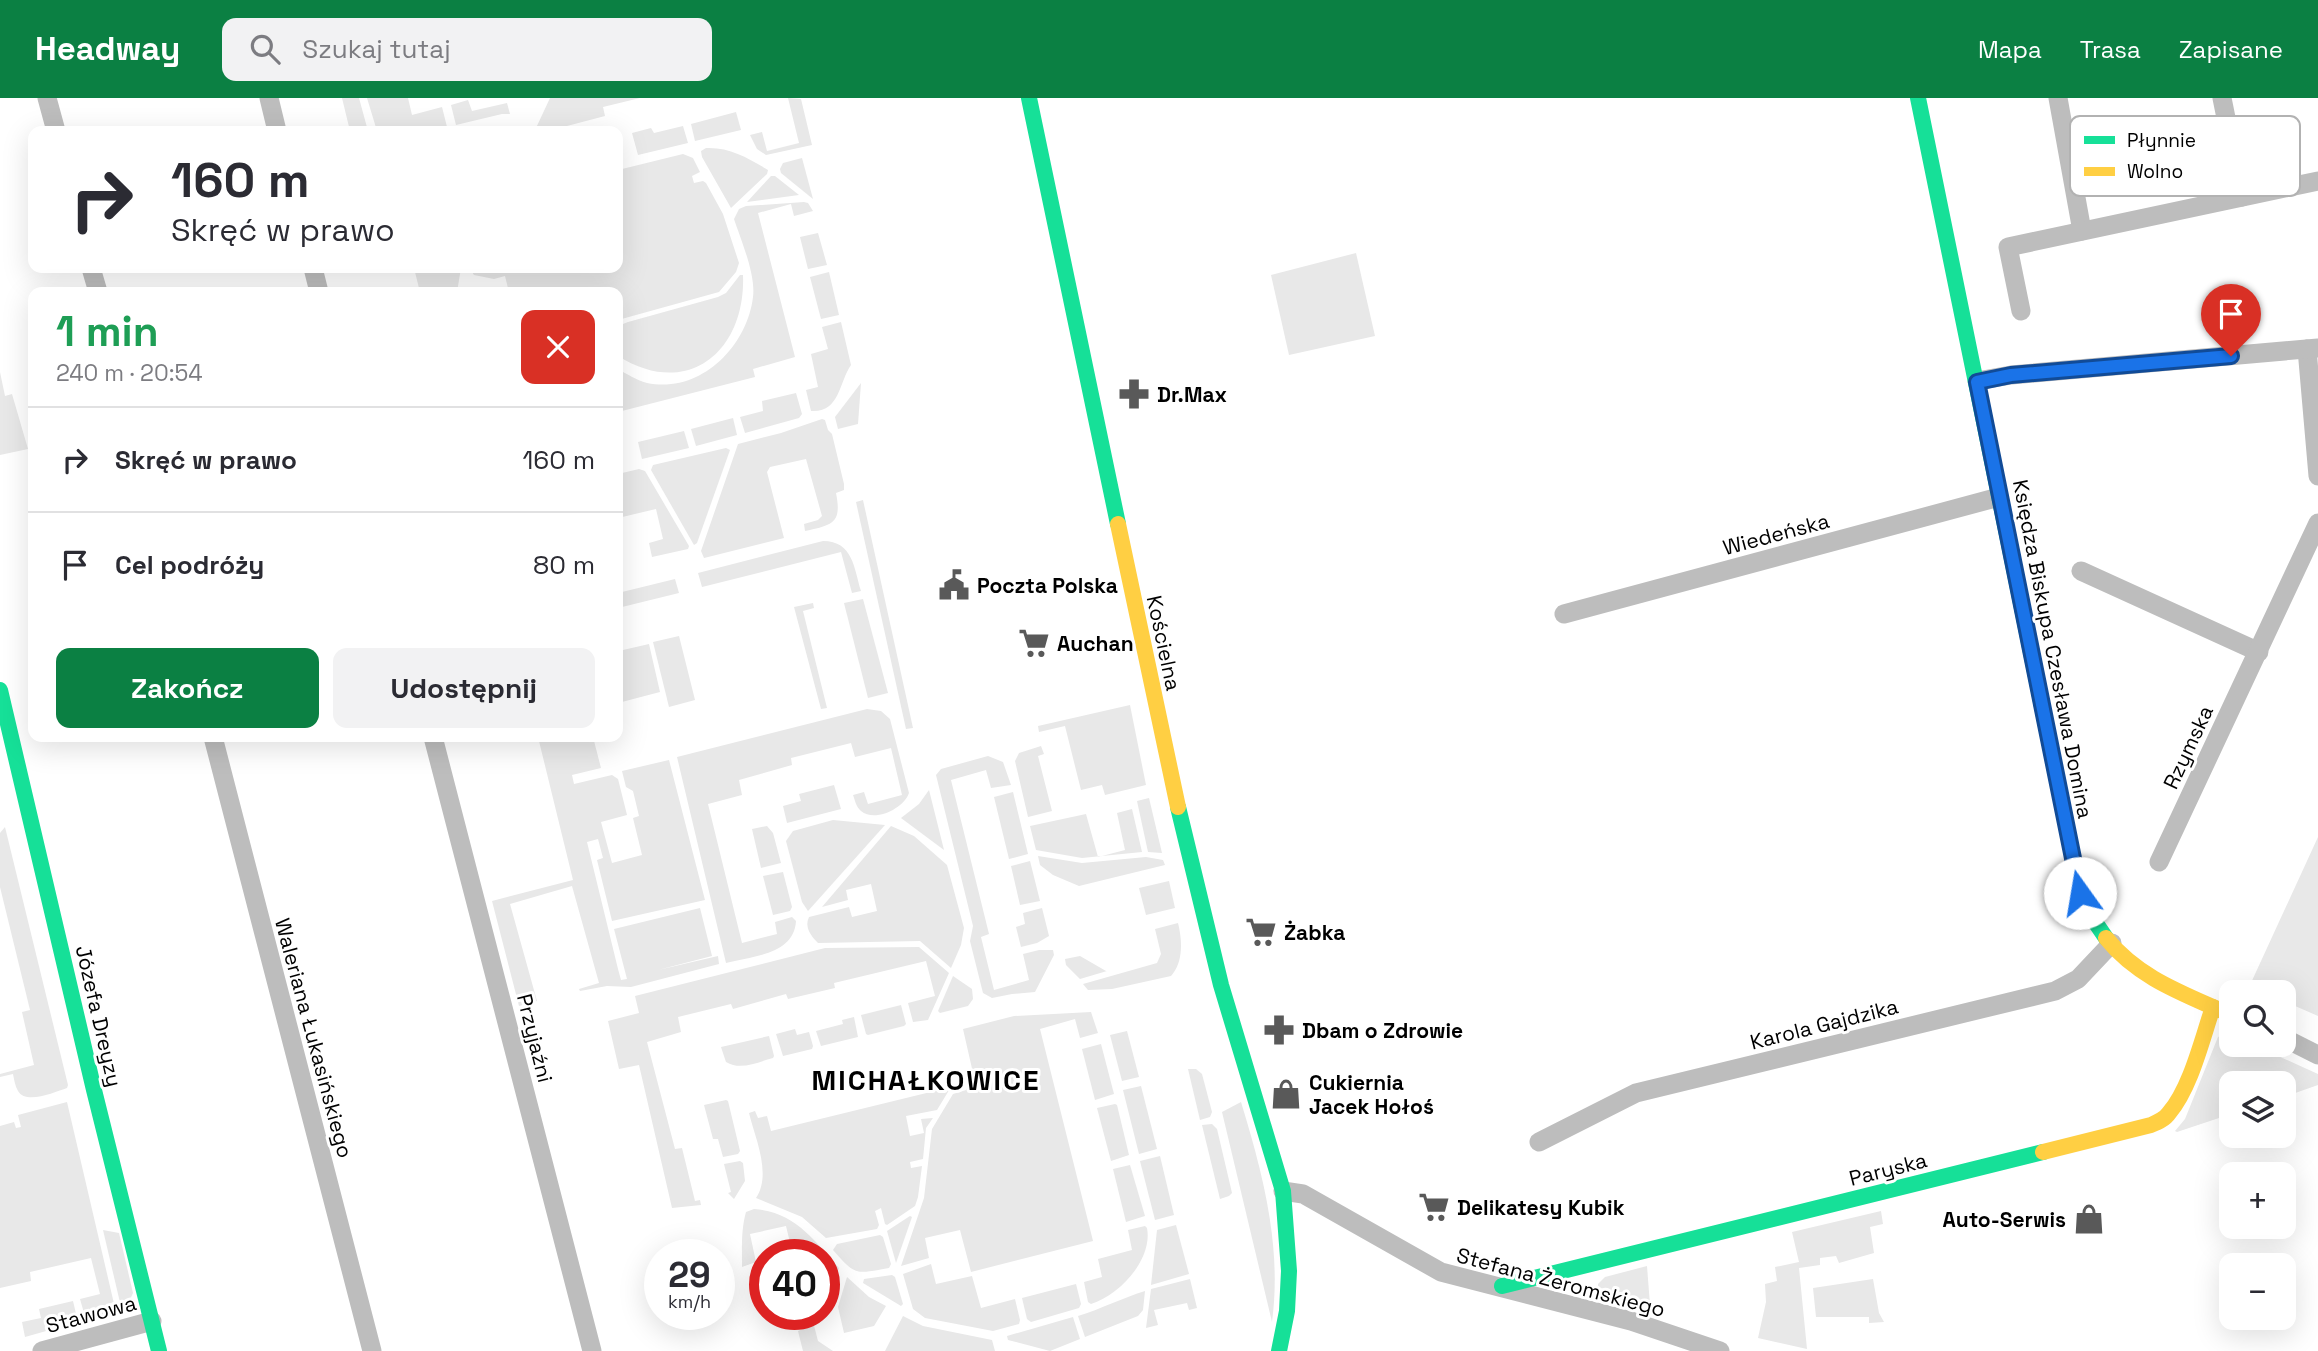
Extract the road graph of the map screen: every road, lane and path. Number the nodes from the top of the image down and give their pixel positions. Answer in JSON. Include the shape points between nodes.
{"nodes":[{"id":1,"x":47,"y":98,"type":"edge"},
{"id":2,"x":269,"y":98,"type":"edge"},
{"id":3,"x":1029,"y":98,"type":"edge"},
{"id":4,"x":1918,"y":98,"type":"edge"},
{"id":5,"x":2058,"y":98,"type":"edge"},
{"id":6,"x":2222,"y":98,"type":"edge"},
{"id":7,"x":2226,"y":116,"type":"edge"},
{"id":8,"x":55,"y":126,"type":"edge"},
{"id":9,"x":277,"y":126,"type":"edge"},
{"id":10,"x":2070,"y":164,"type":"edge"},
{"id":11,"x":2318,"y":181,"type":"edge"},
{"id":12,"x":2300,"y":185,"type":"edge"},
{"id":13,"x":2076,"y":196,"type":"edge"},
{"id":14,"x":2247,"y":196,"type":"edge"},
{"id":15,"x":2242,"y":197,"type":"joint"},
{"id":16,"x":2082,"y":231,"type":"junction"},
{"id":17,"x":2021,"y":311,"type":"dead end"},
{"id":18,"x":2313,"y":348,"type":"edge"},
{"id":19,"x":1977,"y":382,"type":"junction"},
{"id":20,"x":2318,"y":476,"type":"edge"},
{"id":21,"x":1999,"y":497,"type":"junction"},
{"id":22,"x":2318,"y":523,"type":"edge"},
{"id":23,"x":2081,"y":571,"type":"dead end"},
{"id":24,"x":1564,"y":614,"type":"dead end"},
{"id":25,"x":2259,"y":652,"type":"junction"},
{"id":26,"x":0,"y":690,"type":"edge"},
{"id":27,"x":214,"y":742,"type":"edge"},
{"id":28,"x":434,"y":742,"type":"edge"},
{"id":29,"x":2159,"y":862,"type":"dead end"},
{"id":30,"x":2112,"y":943,"type":"junction"},
{"id":31,"x":2213,"y":1007,"type":"junction"},
{"id":32,"x":2219,"y":1010,"type":"edge"},
{"id":33,"x":2296,"y":1044,"type":"edge"},
{"id":34,"x":2318,"y":1055,"type":"edge"},
{"id":35,"x":1539,"y":1142,"type":"dead end"},
{"id":36,"x":1283,"y":1191,"type":"junction"},
{"id":37,"x":1502,"y":1286,"type":"junction"},
{"id":38,"x":152,"y":1321,"type":"junction"},
{"id":39,"x":1686,"y":1346,"type":"edge"},
{"id":40,"x":42,"y":1351,"type":"edge"},
{"id":41,"x":159,"y":1351,"type":"edge"},
{"id":42,"x":372,"y":1351,"type":"edge"},
{"id":43,"x":592,"y":1351,"type":"edge"},
{"id":44,"x":1279,"y":1351,"type":"edge"},
{"id":45,"x":1720,"y":1351,"type":"edge"}],
"edges":[{"from":1,"to":8,"type":"street"},
{"from":2,"to":9,"type":"street"},
{"from":3,"to":36,"type":"street","name":"Kościelna","via":[[1176,799],[1224,997]]},
{"from":4,"to":19,"type":"street","name":"Księdza Biskupa Czesława Domina"},
{"from":5,"to":10,"type":"street"},
{"from":6,"to":7,"type":"street"},
{"from":11,"to":12,"type":"street"},
{"from":13,"to":16,"type":"street"},
{"from":14,"to":15,"type":"street"},
{"from":15,"to":16,"type":"street"},
{"from":16,"to":17,"type":"street","via":[[2008,247]]},
{"from":18,"to":19,"type":"street","via":[[2011,375]]},
{"from":18,"to":20,"type":"street"},
{"from":19,"to":21,"type":"street","name":"Księdza Biskupa Czesława Domina"},
{"from":21,"to":24,"type":"street","name":"Wiedeńska"},
{"from":21,"to":30,"type":"street","name":"Księdza Biskupa Czesława Domina","via":[[2080,893],[2097,927]]},
{"from":22,"to":25,"type":"street","name":"Rzymska"},
{"from":23,"to":25,"type":"street"},
{"from":25,"to":29,"type":"street","name":"Rzymska"},
{"from":26,"to":38,"type":"street","name":"Józefa Dreyzy"},
{"from":27,"to":42,"type":"street","name":"Waleriana Łukasińskiego"},
{"from":28,"to":43,"type":"street","name":"Przyjaźni"},
{"from":30,"to":31,"type":"street","name":"Księdza Biskupa Czesława Domina","via":[[2158,983]]},
{"from":30,"to":35,"type":"street","name":"Karola Gajdzika","via":[[2078,979],[2056,991],[1636,1093]]},
{"from":31,"to":32,"type":"street","name":"Księdza Biskupa Czesława Domina"},
{"from":31,"to":37,"type":"street","name":"Paryska","via":[[2172,1109],[2151,1125]]},
{"from":33,"to":34,"type":"street"},
{"from":36,"to":37,"type":"street","name":"Stefana Żeromskiego","via":[[1303,1194],[1441,1272]]},
{"from":36,"to":44,"type":"street","name":"Kościelna","via":[[1289,1266]]},
{"from":37,"to":39,"type":"street","name":"Stefana Żeromskiego","via":[[1631,1321]]},
{"from":38,"to":40,"type":"street","name":"Stawowa"},
{"from":38,"to":41,"type":"street","name":"Józefa Dreyzy"},
{"from":39,"to":45,"type":"street","name":"Stefana Żeromskiego"}]}
